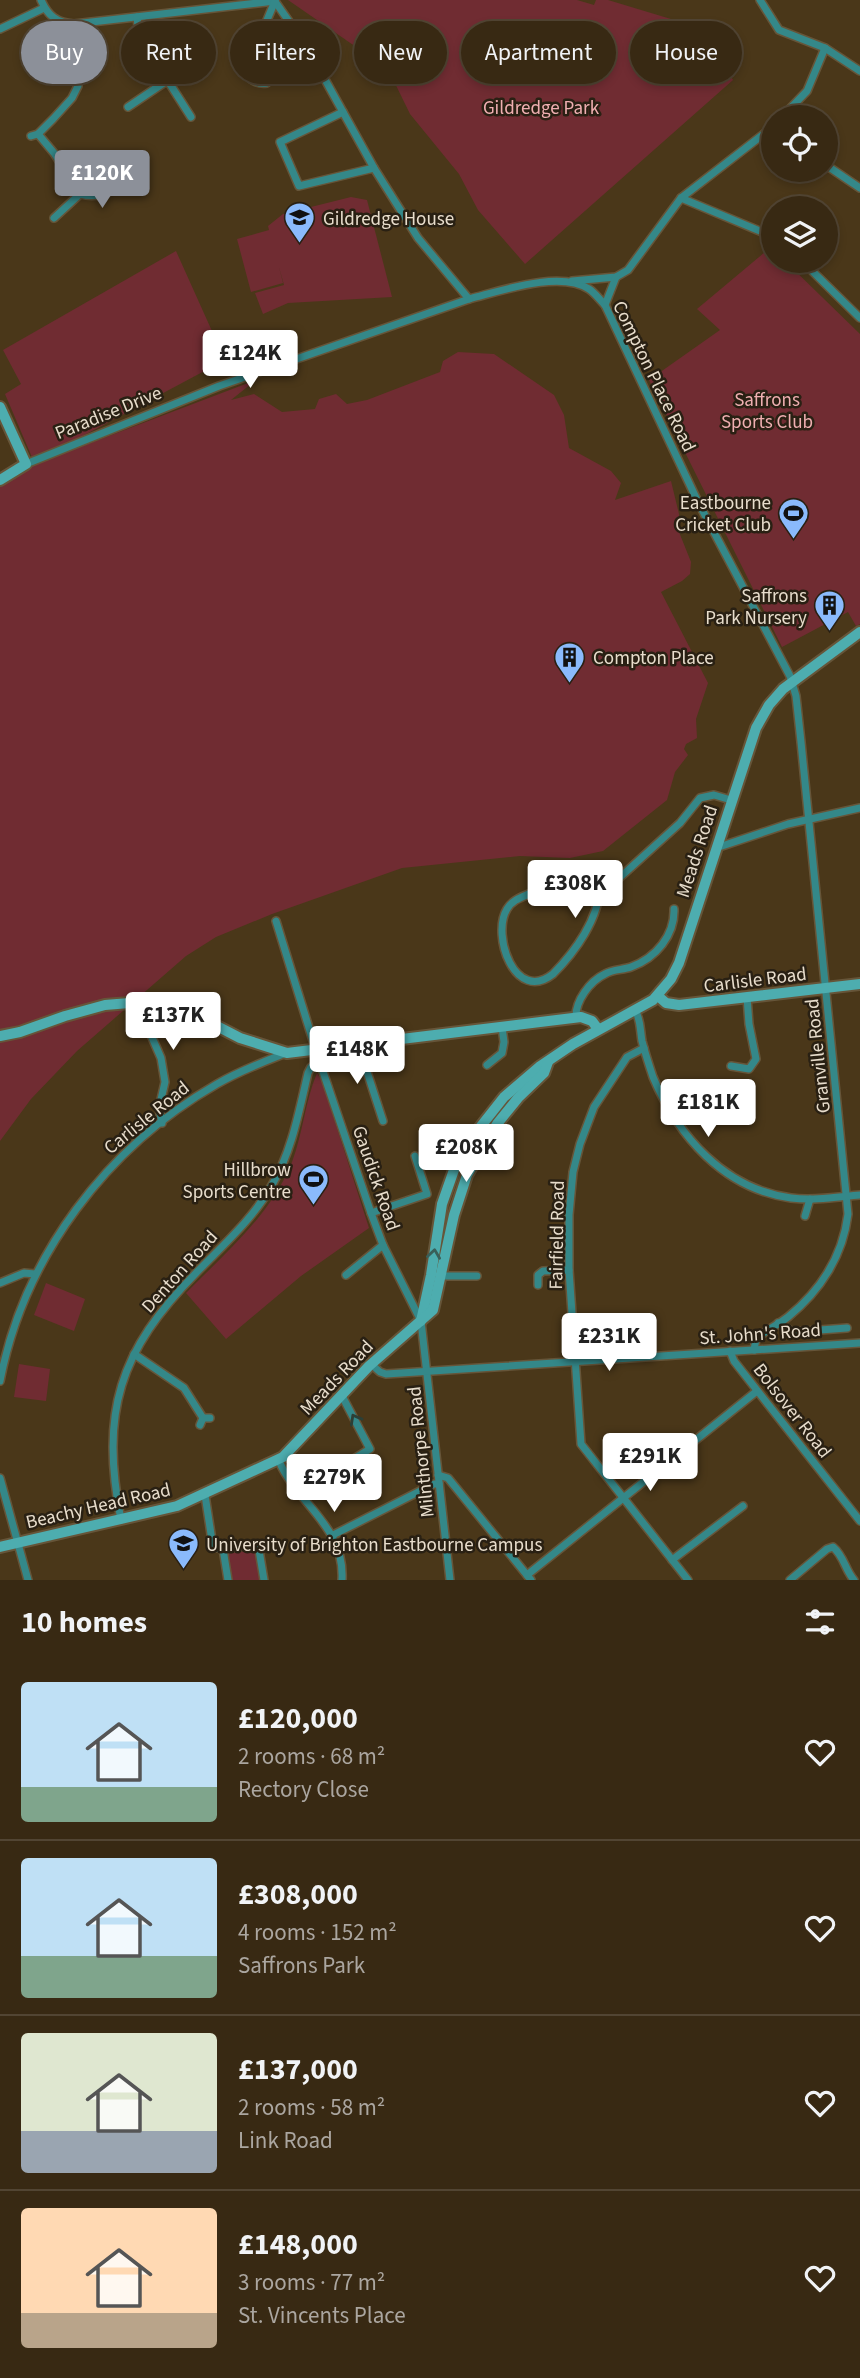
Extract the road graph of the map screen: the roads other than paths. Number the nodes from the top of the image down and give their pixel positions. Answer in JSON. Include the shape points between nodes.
{"nodes":[{"id":1,"x":274,"y":0,"type":"edge"},
{"id":2,"x":760,"y":0,"type":"edge"},
{"id":3,"x":43,"y":4,"type":"edge"},
{"id":4,"x":137,"y":17,"type":"junction"},
{"id":5,"x":58,"y":21,"type":"edge"},
{"id":6,"x":101,"y":21,"type":"edge"},
{"id":7,"x":137,"y":21,"type":"edge"},
{"id":8,"x":266,"y":21,"type":"edge"},
{"id":9,"x":0,"y":29,"type":"edge"},
{"id":10,"x":257,"y":44,"type":"joint"},
{"id":11,"x":825,"y":48,"type":"junction"},
{"id":12,"x":860,"y":71,"type":"edge"},
{"id":13,"x":78,"y":84,"type":"edge"},
{"id":14,"x":162,"y":84,"type":"edge"},
{"id":15,"x":171,"y":84,"type":"edge"},
{"id":16,"x":793,"y":105,"type":"edge"},
{"id":17,"x":128,"y":107,"type":"dead end"},
{"id":18,"x":343,"y":112,"type":"junction"},
{"id":19,"x":191,"y":117,"type":"dead end"},
{"id":20,"x":761,"y":136,"type":"edge"},
{"id":21,"x":374,"y":168,"type":"junction"},
{"id":22,"x":838,"y":172,"type":"edge"},
{"id":23,"x":120,"y":187,"type":"dead end"},
{"id":24,"x":860,"y":188,"type":"edge"},
{"id":25,"x":80,"y":194,"type":"junction"},
{"id":26,"x":681,"y":198,"type":"junction"},
{"id":27,"x":54,"y":218,"type":"dead end"},
{"id":28,"x":761,"y":232,"type":"edge"},
{"id":29,"x":814,"y":273,"type":"edge"},
{"id":30,"x":616,"y":277,"type":"junction"},
{"id":31,"x":566,"y":281,"type":"junction"},
{"id":32,"x":469,"y":299,"type":"junction"},
{"id":33,"x":606,"y":305,"type":"junction"},
{"id":34,"x":860,"y":318,"type":"edge"},
{"id":35,"x":0,"y":407,"type":"edge"},
{"id":36,"x":26,"y":464,"type":"junction"},
{"id":37,"x":0,"y":480,"type":"edge"},
{"id":38,"x":860,"y":632,"type":"edge"},
{"id":39,"x":792,"y":682,"type":"junction"},
{"id":40,"x":732,"y":800,"type":"junction"},
{"id":41,"x":860,"y":808,"type":"edge"},
{"id":42,"x":809,"y":819,"type":"junction"},
{"id":43,"x":717,"y":846,"type":"junction"},
{"id":44,"x":600,"y":887,"type":"junction"},
{"id":45,"x":674,"y":909,"type":"dead end"},
{"id":46,"x":276,"y":921,"type":"dead end"},
{"id":47,"x":860,"y":984,"type":"edge"},
{"id":48,"x":826,"y":988,"type":"junction"},
{"id":49,"x":657,"y":996,"type":"junction"},
{"id":50,"x":747,"y":997,"type":"junction"},
{"id":51,"x":127,"y":1002,"type":"junction"},
{"id":52,"x":635,"y":1010,"type":"junction"},
{"id":53,"x":576,"y":1018,"type":"junction"},
{"id":54,"x":502,"y":1027,"type":"junction"},
{"id":55,"x":598,"y":1029,"type":"junction"},
{"id":56,"x":0,"y":1036,"type":"edge"},
{"id":57,"x":358,"y":1044,"type":"junction"},
{"id":58,"x":644,"y":1048,"type":"junction"},
{"id":59,"x":316,"y":1049,"type":"junction"},
{"id":60,"x":286,"y":1053,"type":"junction"},
{"id":61,"x":320,"y":1062,"type":"junction"},
{"id":62,"x":548,"y":1062,"type":"junction"},
{"id":63,"x":487,"y":1065,"type":"dead end"},
{"id":64,"x":731,"y":1066,"type":"dead end"},
{"id":65,"x":383,"y":1121,"type":"dead end"},
{"id":66,"x":162,"y":1123,"type":"junction"},
{"id":67,"x":415,"y":1156,"type":"dead end"},
{"id":68,"x":860,"y":1195,"type":"edge"},
{"id":69,"x":848,"y":1196,"type":"junction"},
{"id":70,"x":810,"y":1199,"type":"junction"},
{"id":71,"x":371,"y":1213,"type":"junction"},
{"id":72,"x":805,"y":1216,"type":"dead end"},
{"id":73,"x":383,"y":1245,"type":"junction"},
{"id":74,"x":569,"y":1270,"type":"junction"},
{"id":75,"x":35,"y":1274,"type":"junction"},
{"id":76,"x":346,"y":1275,"type":"dead end"},
{"id":77,"x":442,"y":1276,"type":"junction"},
{"id":78,"x":477,"y":1276,"type":"dead end"},
{"id":79,"x":0,"y":1283,"type":"edge"},
{"id":80,"x":538,"y":1285,"type":"dead end"},
{"id":81,"x":421,"y":1321,"type":"junction"},
{"id":82,"x":778,"y":1323,"type":"junction"},
{"id":83,"x":847,"y":1328,"type":"dead end"},
{"id":84,"x":860,"y":1343,"type":"edge"},
{"id":85,"x":754,"y":1350,"type":"junction"},
{"id":86,"x":730,"y":1351,"type":"junction"},
{"id":87,"x":134,"y":1354,"type":"junction"},
{"id":88,"x":575,"y":1362,"type":"junction"},
{"id":89,"x":371,"y":1364,"type":"junction"},
{"id":90,"x":427,"y":1372,"type":"junction"},
{"id":91,"x":0,"y":1381,"type":"edge"},
{"id":92,"x":757,"y":1391,"type":"junction"},
{"id":93,"x":341,"y":1394,"type":"junction"},
{"id":94,"x":204,"y":1420,"type":"dead end"},
{"id":95,"x":278,"y":1461,"type":"junction"},
{"id":96,"x":438,"y":1475,"type":"junction"},
{"id":97,"x":0,"y":1478,"type":"edge"},
{"id":98,"x":439,"y":1484,"type":"junction"},
{"id":99,"x":299,"y":1492,"type":"junction"},
{"id":100,"x":205,"y":1495,"type":"junction"},
{"id":101,"x":622,"y":1498,"type":"junction"},
{"id":102,"x":743,"y":1506,"type":"dead end"},
{"id":103,"x":121,"y":1520,"type":"junction"},
{"id":104,"x":860,"y":1521,"type":"edge"},
{"id":105,"x":333,"y":1535,"type":"junction"},
{"id":106,"x":17,"y":1542,"type":"junction"},
{"id":107,"x":0,"y":1547,"type":"edge"},
{"id":108,"x":222,"y":1549,"type":"junction"},
{"id":109,"x":672,"y":1560,"type":"junction"},
{"id":110,"x":529,"y":1577,"type":"edge"},
{"id":111,"x":28,"y":1580,"type":"edge"},
{"id":112,"x":228,"y":1580,"type":"edge"},
{"id":113,"x":264,"y":1580,"type":"edge"},
{"id":114,"x":342,"y":1580,"type":"edge"},
{"id":115,"x":450,"y":1580,"type":"edge"},
{"id":116,"x":688,"y":1580,"type":"edge"},
{"id":117,"x":790,"y":1580,"type":"edge"},
{"id":118,"x":854,"y":1580,"type":"edge"}],
"edges":[{"from":1,"to":4,"type":"street"},
{"from":1,"to":8,"type":"street"},
{"from":1,"to":18,"type":"street"},
{"from":2,"to":11,"type":"street","via":[[779,30]]},
{"from":3,"to":5,"type":"street"},
{"from":3,"to":9,"type":"street"},
{"from":4,"to":6,"type":"street"},
{"from":4,"to":7,"type":"street"},
{"from":10,"to":10,"type":"street","via":[[245,45],[242,51],[244,71],[253,82],[267,83],[271,70]]},
{"from":11,"to":12,"type":"street"},
{"from":11,"to":16,"type":"street","via":[[807,90]]},
{"from":13,"to":25,"type":"street","via":[[72,98],[34,135],[54,153]]},
{"from":14,"to":17,"type":"street"},
{"from":15,"to":19,"type":"street"},
{"from":18,"to":21,"type":"street"},
{"from":18,"to":21,"type":"street","via":[[280,142],[299,186]]},
{"from":20,"to":26,"type":"street"},
{"from":21,"to":32,"type":"street","via":[[418,238]]},
{"from":22,"to":24,"type":"street"},
{"from":23,"to":25,"type":"street","via":[[101,196]]},
{"from":25,"to":27,"type":"street"},
{"from":26,"to":28,"type":"street"},
{"from":26,"to":30,"type":"street","via":[[628,270]]},
{"from":29,"to":34,"type":"street"},
{"from":30,"to":31,"type":"street"},
{"from":30,"to":33,"type":"street"},
{"from":31,"to":32,"type":"street"},
{"from":31,"to":33,"type":"street","name":"Compton Place Road","via":[[589,289]]},
{"from":32,"to":36,"type":"street","name":"Paradise Drive","via":[[219,386]]},
{"from":33,"to":39,"type":"street","name":"Compton Place Road","via":[[698,502]]},
{"from":35,"to":36,"type":"street"},
{"from":36,"to":37,"type":"street","name":"Paradise Drive"},
{"from":38,"to":39,"type":"street","name":"Meads Road"},
{"from":39,"to":40,"type":"street","name":"Meads Road","via":[[769,705],[756,728]]},
{"from":39,"to":42,"type":"street","name":"Granville Road"},
{"from":40,"to":43,"type":"street","name":"Meads Road"},
{"from":40,"to":44,"type":"street","via":[[714,795],[700,798],[680,823],[617,880]]},
{"from":41,"to":42,"type":"street"},
{"from":42,"to":43,"type":"street"},
{"from":42,"to":48,"type":"street","name":"Granville Road"},
{"from":43,"to":49,"type":"street","name":"Meads Road","via":[[679,963]]},
{"from":44,"to":44,"type":"street","via":[[590,923],[557,970],[540,981],[515,973],[503,938],[510,905],[558,880]]},
{"from":45,"to":53,"type":"street","via":[[673,927],[664,943],[643,961],[600,977],[579,1001]]},
{"from":46,"to":59,"type":"street","name":"Gaudick Road"},
{"from":47,"to":48,"type":"street","name":"Carlisle Road"},
{"from":48,"to":50,"type":"street","name":"Carlisle Road"},
{"from":48,"to":69,"type":"street","name":"Granville Road"},
{"from":49,"to":50,"type":"street","name":"Carlisle Road","via":[[679,1005]]},
{"from":49,"to":52,"type":"street","name":"Meads Road"},
{"from":50,"to":64,"type":"street","via":[[756,1059],[750,1069]]},
{"from":51,"to":56,"type":"street","via":[[87,1009]]},
{"from":51,"to":60,"type":"street","via":[[174,1006],[240,1038]]},
{"from":51,"to":66,"type":"street","via":[[147,1026],[158,1051],[164,1082],[159,1108]]},
{"from":52,"to":55,"type":"street","name":"Meads Road"},
{"from":52,"to":58,"type":"street"},
{"from":53,"to":54,"type":"street","name":"Carlisle Road"},
{"from":53,"to":55,"type":"street","via":[[588,1019]]},
{"from":54,"to":57,"type":"street","name":"Carlisle Road"},
{"from":54,"to":63,"type":"street","via":[[502,1053]]},
{"from":55,"to":62,"type":"street","name":"Meads Road"},
{"from":57,"to":59,"type":"street","name":"Carlisle Road"},
{"from":57,"to":65,"type":"street"},
{"from":58,"to":70,"type":"street","via":[[672,1114],[712,1163],[760,1190]]},
{"from":58,"to":74,"type":"street","name":"Fairfield Road","via":[[627,1057],[610,1081],[580,1143],[569,1216]]},
{"from":59,"to":60,"type":"street","name":"Carlisle Road"},
{"from":59,"to":61,"type":"street","name":"Gaudick Road"},
{"from":60,"to":66,"type":"street","name":"Carlisle Road","via":[[219,1083]]},
{"from":61,"to":71,"type":"street","name":"Gaudick Road"},
{"from":61,"to":87,"type":"street","name":"Denton Road","via":[[307,1073],[294,1132],[271,1187],[239,1229],[167,1303]]},
{"from":62,"to":77,"type":"street","name":"Meads Road","via":[[544,1073],[497,1124],[472,1166],[457,1203]]},
{"from":81,"to":62,"type":"street","name":"Meads Road","one_way":true,"via":[[442,1204],[463,1151],[504,1097]]},
{"from":66,"to":75,"type":"street","name":"Carlisle Road","via":[[115,1164],[80,1204]]},
{"from":67,"to":71,"type":"street","via":[[427,1194]]},
{"from":68,"to":69,"type":"street"},
{"from":69,"to":70,"type":"street"},
{"from":69,"to":82,"type":"street","name":"Granville Road","via":[[846,1227],[837,1256],[813,1293]]},
{"from":70,"to":72,"type":"street"},
{"from":71,"to":73,"type":"street","name":"Gaudick Road"},
{"from":73,"to":76,"type":"street"},
{"from":73,"to":81,"type":"street","name":"Gaudick Road"},
{"from":74,"to":80,"type":"street","via":[[543,1271]]},
{"from":74,"to":88,"type":"street","name":"Fairfield Road"},
{"from":75,"to":79,"type":"street","via":[[24,1273]]},
{"from":75,"to":91,"type":"street","name":"Carlisle Road","via":[[13,1327]]},
{"from":77,"to":78,"type":"street"},
{"from":77,"to":81,"type":"street","name":"Meads Road","via":[[433,1310]]},
{"from":81,"to":89,"type":"street","name":"Meads Road"},
{"from":81,"to":90,"type":"street","name":"Milnthorpe Road"},
{"from":82,"to":83,"type":"street","via":[[793,1332]]},
{"from":82,"to":85,"type":"street","name":"Granville Road","via":[[756,1339]]},
{"from":84,"to":85,"type":"street","name":"St. John's Road"},
{"from":85,"to":86,"type":"street","name":"St. John's Road"},
{"from":86,"to":88,"type":"street","name":"St. John's Road"},
{"from":86,"to":92,"type":"street","name":"Bolsover Road"},
{"from":87,"to":94,"type":"street","via":[[184,1388]]},
{"from":87,"to":103,"type":"street","name":"Denton Road","via":[[122,1383],[113,1438]]},
{"from":88,"to":90,"type":"street","name":"St. John's Road"},
{"from":88,"to":101,"type":"street","name":"Fairfield Road","via":[[581,1444]]},
{"from":89,"to":90,"type":"street","name":"St. John's Road","via":[[386,1374]]},
{"from":89,"to":93,"type":"street","name":"Meads Road"},
{"from":90,"to":96,"type":"street","name":"Milnthorpe Road"},
{"from":92,"to":101,"type":"street"},
{"from":92,"to":104,"type":"street","name":"Bolsover Road"},
{"from":93,"to":95,"type":"street","name":"Meads Road"},
{"from":99,"to":93,"type":"street","one_way":true,"via":[[370,1448]]},
{"from":95,"to":99,"type":"street"},
{"from":95,"to":100,"type":"street","name":"Beachy Head Road"},
{"from":96,"to":98,"type":"street","name":"Milnthorpe Road"},
{"from":96,"to":110,"type":"street","via":[[448,1478]]},
{"from":97,"to":106,"type":"street"},
{"from":98,"to":105,"type":"street"},
{"from":98,"to":115,"type":"street","name":"Milnthorpe Road"},
{"from":99,"to":105,"type":"street"},
{"from":100,"to":103,"type":"street","name":"Beachy Head Road"},
{"from":100,"to":108,"type":"street","via":[[214,1548]]},
{"from":101,"to":109,"type":"street","name":"Fairfield Road"},
{"from":101,"to":110,"type":"street"},
{"from":102,"to":109,"type":"street"},
{"from":103,"to":106,"type":"street","name":"Beachy Head Road"},
{"from":105,"to":114,"type":"street"},
{"from":106,"to":107,"type":"street","name":"Beachy Head Road"},
{"from":106,"to":111,"type":"street"},
{"from":108,"to":112,"type":"street"},
{"from":108,"to":113,"type":"street","via":[[258,1544]]},
{"from":109,"to":116,"type":"street","name":"Fairfield Road"},
{"from":117,"to":118,"type":"street","via":[[833,1547]]}]}
